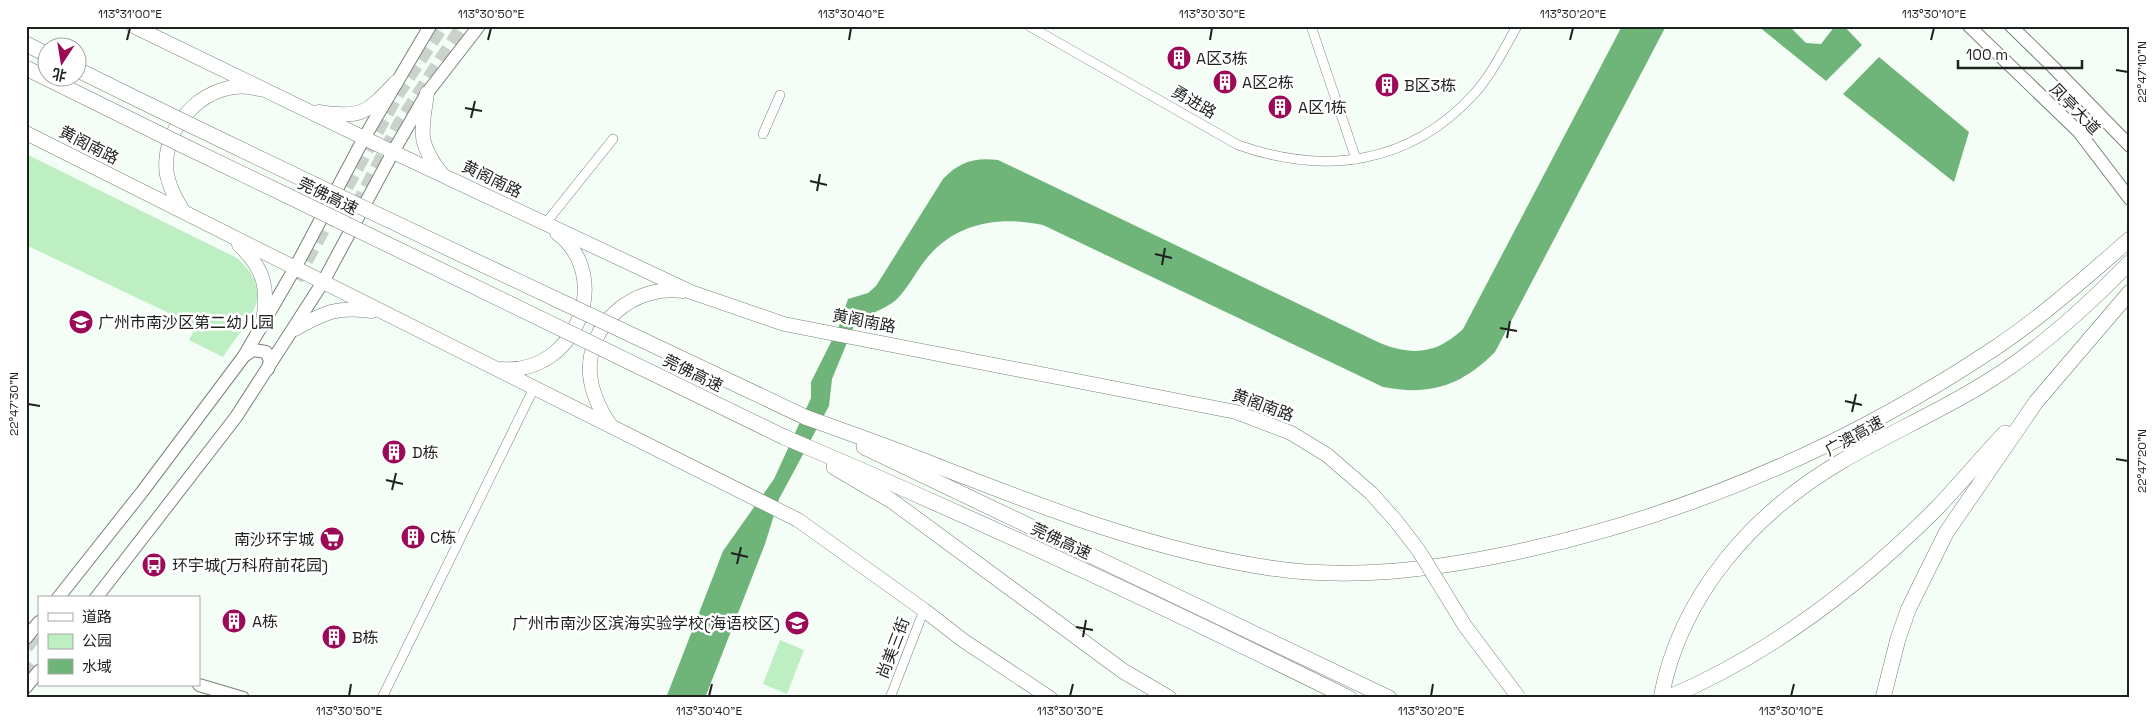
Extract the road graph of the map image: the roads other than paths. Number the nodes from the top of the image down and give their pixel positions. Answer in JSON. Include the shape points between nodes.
{"nodes":[{"id":1,"x":133,"y":26,"type":"edge"},
{"id":2,"x":430,"y":26,"type":"edge"},
{"id":3,"x":479,"y":26,"type":"edge"},
{"id":4,"x":1029,"y":26,"type":"edge"},
{"id":5,"x":1311,"y":26,"type":"edge"},
{"id":6,"x":1516,"y":26,"type":"edge"},
{"id":7,"x":1969,"y":26,"type":"edge"},
{"id":8,"x":2011,"y":26,"type":"edge"},
{"id":9,"x":26,"y":44,"type":"edge"},
{"id":10,"x":38,"y":50,"type":"edge"},
{"id":11,"x":26,"y":68,"type":"edge"},
{"id":12,"x":88,"y":75,"type":"edge"},
{"id":13,"x":396,"y":82,"type":"junction"},
{"id":14,"x":427,"y":93,"type":"junction"},
{"id":15,"x":274,"y":94,"type":"junction"},
{"id":16,"x":780,"y":95,"type":"dead end"},
{"id":17,"x":309,"y":111,"type":"junction"},
{"id":18,"x":26,"y":133,"type":"edge"},
{"id":19,"x":763,"y":134,"type":"dead end"},
{"id":20,"x":364,"y":138,"type":"junction"},
{"id":21,"x":613,"y":139,"type":"dead end"},
{"id":22,"x":2130,"y":146,"type":"edge"},
{"id":23,"x":392,"y":152,"type":"junction"},
{"id":24,"x":1356,"y":159,"type":"junction"},
{"id":25,"x":443,"y":175,"type":"junction"},
{"id":26,"x":2130,"y":199,"type":"edge"},
{"id":27,"x":183,"y":212,"type":"junction"},
{"id":28,"x":545,"y":224,"type":"junction"},
{"id":29,"x":228,"y":234,"type":"junction"},
{"id":30,"x":2130,"y":240,"type":"edge"},
{"id":31,"x":2130,"y":262,"type":"edge"},
{"id":32,"x":295,"y":268,"type":"junction"},
{"id":33,"x":323,"y":282,"type":"junction"},
{"id":34,"x":691,"y":292,"type":"junction"},
{"id":35,"x":2130,"y":292,"type":"edge"},
{"id":36,"x":383,"y":312,"type":"junction"},
{"id":37,"x":262,"y":326,"type":"junction"},
{"id":38,"x":295,"y":329,"type":"junction"},
{"id":39,"x":244,"y":356,"type":"junction"},
{"id":40,"x":268,"y":369,"type":"junction"},
{"id":41,"x":496,"y":369,"type":"junction"},
{"id":42,"x":534,"y":388,"type":"junction"},
{"id":43,"x":2036,"y":402,"type":"junction"},
{"id":44,"x":611,"y":427,"type":"junction"},
{"id":45,"x":784,"y":437,"type":"junction"},
{"id":46,"x":916,"y":465,"type":"junction"},
{"id":47,"x":60,"y":596,"type":"edge"},
{"id":48,"x":98,"y":596,"type":"edge"},
{"id":49,"x":924,"y":610,"type":"junction"},
{"id":50,"x":38,"y":623,"type":"edge"},
{"id":51,"x":26,"y":638,"type":"edge"},
{"id":52,"x":38,"y":672,"type":"edge"},
{"id":53,"x":200,"y":685,"type":"edge"},
{"id":54,"x":26,"y":687,"type":"edge"},
{"id":55,"x":243,"y":698,"type":"edge"},
{"id":56,"x":382,"y":698,"type":"edge"},
{"id":57,"x":890,"y":698,"type":"edge"},
{"id":58,"x":1050,"y":698,"type":"edge"},
{"id":59,"x":1169,"y":698,"type":"edge"},
{"id":60,"x":1349,"y":698,"type":"edge"},
{"id":61,"x":1389,"y":698,"type":"edge"},
{"id":62,"x":1519,"y":698,"type":"edge"},
{"id":63,"x":1661,"y":698,"type":"edge"},
{"id":64,"x":1667,"y":698,"type":"edge"},
{"id":65,"x":1883,"y":698,"type":"edge"}],
"edges":[{"from":1,"to":15,"type":"main road","name":"黄阁南路"},
{"from":2,"to":13,"type":"main road"},
{"from":3,"to":14,"type":"main road"},
{"from":4,"to":24,"type":"street","name":"勇进路","via":[[1238,145],[1292,160],[1320,163]]},
{"from":5,"to":24,"type":"street"},
{"from":6,"to":24,"type":"street","name":"勇进路","via":[[1490,73],[1458,110],[1396,149]]},
{"from":7,"to":26,"type":"main road","name":"凤亭大道","via":[[2079,132]]},
{"from":8,"to":22,"type":"main road","name":"凤亭大道"},
{"from":9,"to":10,"type":"highway"},
{"from":11,"to":45,"type":"highway","name":"莞佛高速","bridge":true},
{"from":12,"to":46,"type":"highway","name":"莞佛高速","bridge":true,"via":[[279,169],[805,417]]},
{"from":13,"to":17,"type":"main road","via":[[373,107],[364,111],[340,115]]},
{"from":13,"to":20,"type":"main road"},
{"from":14,"to":23,"type":"main road"},
{"from":14,"to":25,"type":"main road","via":[[422,125],[424,144],[428,156]]},
{"from":15,"to":17,"type":"main road","name":"黄阁南路"},
{"from":15,"to":27,"type":"main road","via":[[234,88],[214,93],[196,103],[182,117],[172,135],[167,175]]},
{"from":16,"to":19,"type":"street"},
{"from":17,"to":20,"type":"main road","name":"黄阁南路"},
{"from":18,"to":27,"type":"main road","name":"黄阁南路"},
{"from":20,"to":23,"type":"main road","name":"黄阁南路"},
{"from":20,"to":32,"type":"main road"},
{"from":21,"to":28,"type":"street"},
{"from":23,"to":25,"type":"main road","name":"黄阁南路"},
{"from":23,"to":33,"type":"main road"},
{"from":25,"to":28,"type":"main road","name":"黄阁南路"},
{"from":27,"to":29,"type":"main road","name":"黄阁南路"},
{"from":28,"to":34,"type":"main road","name":"黄阁南路"},
{"from":28,"to":41,"type":"main road","via":[[561,236],[581,270],[584,289],[580,318],[566,343],[551,357],[534,366]]},
{"from":29,"to":32,"type":"main road","name":"黄阁南路"},
{"from":29,"to":37,"type":"main road","via":[[250,256],[260,272],[266,299]]},
{"from":30,"to":46,"type":"highway","via":[[2043,314],[1950,377],[1821,448],[1674,509],[1523,551],[1391,572],[1353,574],[1256,566],[1134,539]]},
{"from":31,"to":63,"type":"highway","name":"广澳高速","via":[[2041,343],[2005,371],[1840,462],[1780,503],[1752,529],[1709,583],[1689,616],[1669,664]]},
{"from":32,"to":33,"type":"main road","name":"黄阁南路"},
{"from":32,"to":37,"type":"main road"},
{"from":33,"to":36,"type":"main road","name":"黄阁南路"},
{"from":33,"to":38,"type":"main road"},
{"from":34,"to":44,"type":"main road","via":[[672,290],[636,298],[606,321],[591,355],[590,374],[593,393]]},
{"from":34,"to":62,"type":"main road","name":"黄阁南路","bridge":true,"via":[[784,324],[1236,412],[1291,433],[1328,456],[1371,493],[1396,521],[1465,626]]},
{"from":35,"to":43,"type":"highway"},
{"from":36,"to":38,"type":"main road","via":[[339,309]]},
{"from":36,"to":41,"type":"main road","name":"黄阁南路"},
{"from":37,"to":39,"type":"main road"},
{"from":38,"to":40,"type":"main road"},
{"from":39,"to":40,"type":"main road","via":[[253,350],[266,352],[270,360]]},
{"from":39,"to":47,"type":"main road"},
{"from":40,"to":48,"type":"main road","via":[[236,417]]},
{"from":41,"to":42,"type":"main road","name":"黄阁南路"},
{"from":42,"to":44,"type":"main road","name":"黄阁南路"},
{"from":42,"to":56,"type":"street"},
{"from":43,"to":64,"type":"highway","via":[[1935,509],[1860,580],[1763,648]]},
{"from":43,"to":65,"type":"highway","via":[[1938,548],[1908,610]]},
{"from":44,"to":49,"type":"main road","name":"黄阁南路","via":[[798,520]]},
{"from":45,"to":59,"type":"highway","via":[[892,501],[1123,671]]},
{"from":45,"to":60,"type":"highway","name":"莞佛高速","via":[[902,487],[1199,624]]},
{"from":46,"to":61,"type":"highway","name":"莞佛高速"},
{"from":49,"to":57,"type":"street","name":"尚美三街"},
{"from":49,"to":58,"type":"main road","name":"黄阁南路","via":[[1006,671]]},
{"from":50,"to":51,"type":"main road"},
{"from":52,"to":54,"type":"main road"},
{"from":53,"to":55,"type":"main road"}]}
